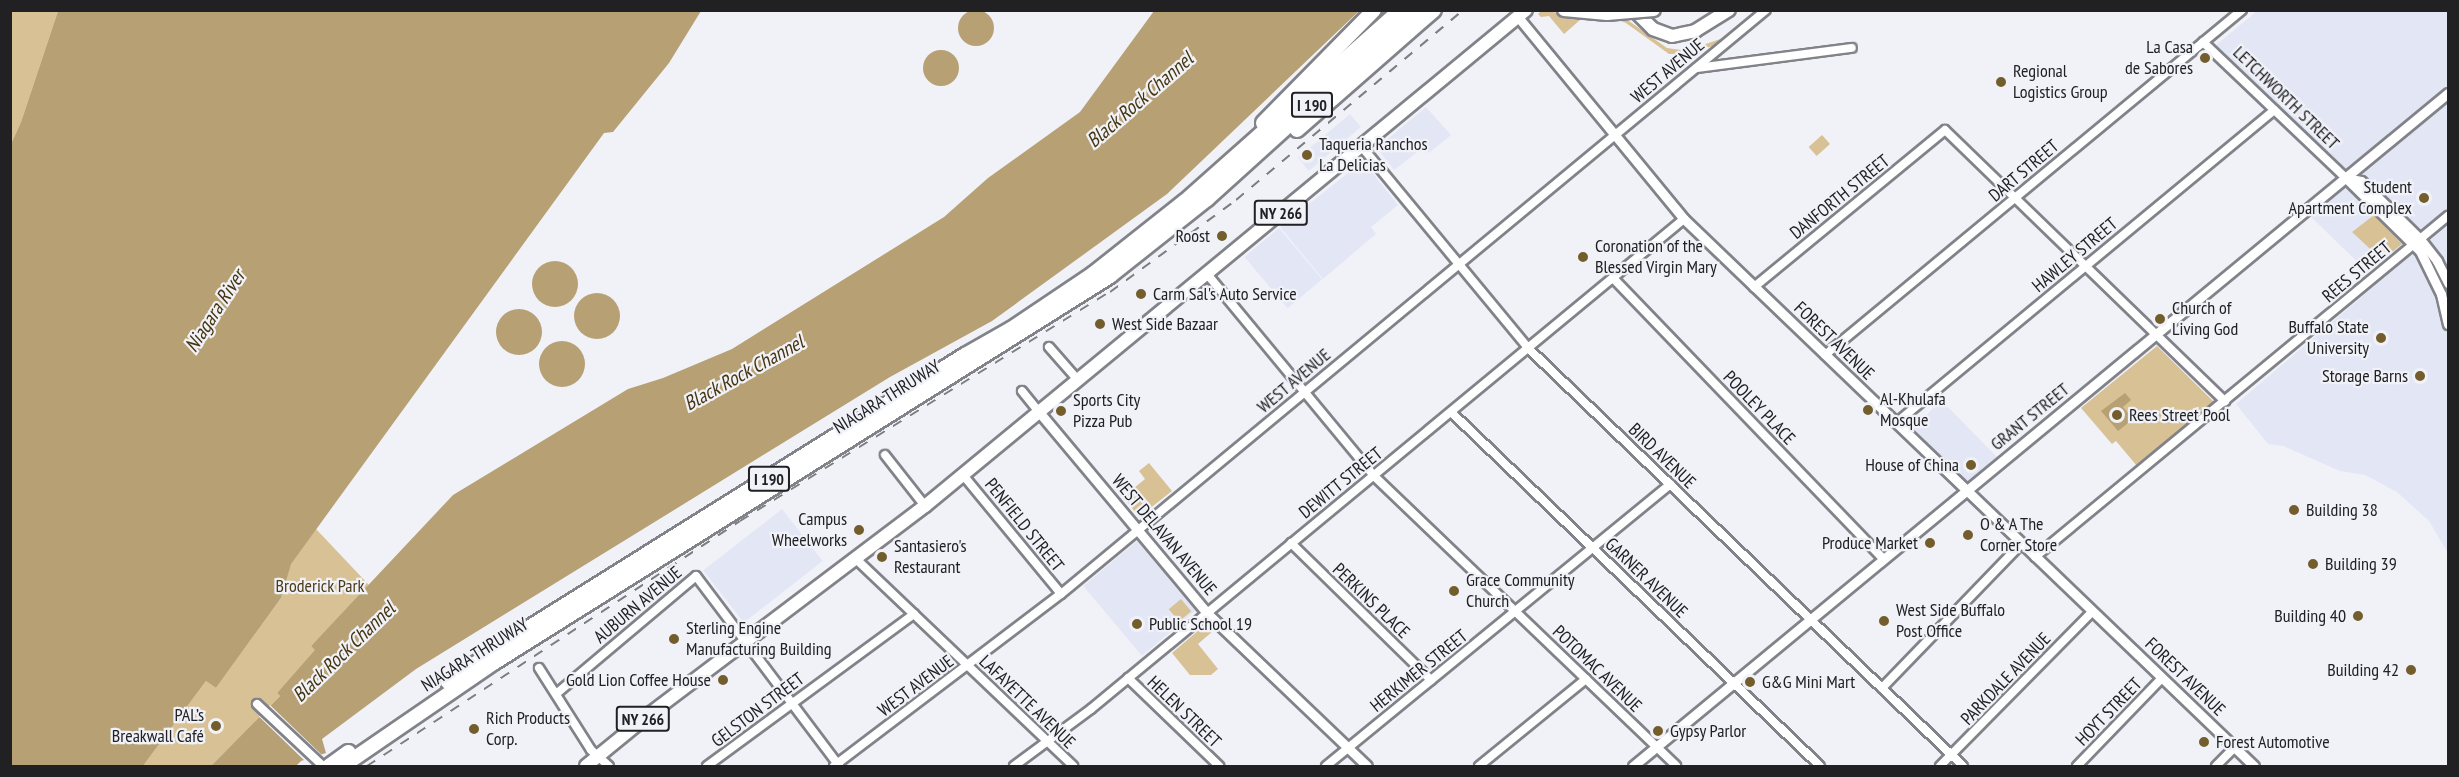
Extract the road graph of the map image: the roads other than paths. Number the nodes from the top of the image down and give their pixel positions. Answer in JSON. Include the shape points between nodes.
{"nodes":[{"id":1,"x":1374,"y":10,"type":"edge"},
{"id":2,"x":1400,"y":10,"type":"edge"},
{"id":3,"x":1416,"y":10,"type":"edge"},
{"id":4,"x":1434,"y":10,"type":"edge"},
{"id":5,"x":1564,"y":10,"type":"edge"},
{"id":6,"x":1634,"y":10,"type":"edge"},
{"id":7,"x":1654,"y":10,"type":"edge"},
{"id":8,"x":1766,"y":10,"type":"edge"},
{"id":9,"x":2242,"y":10,"type":"edge"},
{"id":10,"x":1522,"y":14,"type":"edge"},
{"id":11,"x":1724,"y":14,"type":"edge"},
{"id":12,"x":2203,"y":42,"type":"junction"},
{"id":13,"x":1852,"y":48,"type":"dead end"},
{"id":14,"x":1695,"y":69,"type":"junction"},
{"id":15,"x":2448,"y":93,"type":"edge"},
{"id":16,"x":2274,"y":110,"type":"junction"},
{"id":17,"x":1615,"y":135,"type":"junction"},
{"id":18,"x":1362,"y":147,"type":"junction"},
{"id":19,"x":2346,"y":178,"type":"junction"},
{"id":20,"x":1203,"y":194,"type":"junction"},
{"id":21,"x":2014,"y":198,"type":"junction"},
{"id":22,"x":2448,"y":216,"type":"edge"},
{"id":23,"x":1684,"y":219,"type":"junction"},
{"id":24,"x":2417,"y":242,"type":"junction"},
{"id":25,"x":1459,"y":264,"type":"junction"},
{"id":26,"x":2085,"y":267,"type":"junction"},
{"id":27,"x":1207,"y":274,"type":"junction"},
{"id":28,"x":1613,"y":278,"type":"junction"},
{"id":29,"x":2448,"y":283,"type":"edge"},
{"id":30,"x":1754,"y":286,"type":"junction"},
{"id":31,"x":2448,"y":324,"type":"edge"},
{"id":32,"x":2156,"y":334,"type":"junction"},
{"id":33,"x":1049,"y":347,"type":"dead end"},
{"id":34,"x":1528,"y":348,"type":"junction"},
{"id":35,"x":1825,"y":355,"type":"junction"},
{"id":36,"x":1078,"y":380,"type":"junction"},
{"id":37,"x":1022,"y":391,"type":"dead end"},
{"id":38,"x":1304,"y":392,"type":"junction"},
{"id":39,"x":2225,"y":400,"type":"junction"},
{"id":40,"x":1040,"y":412,"type":"junction"},
{"id":41,"x":1451,"y":412,"type":"junction"},
{"id":42,"x":1896,"y":423,"type":"junction"},
{"id":43,"x":885,"y":455,"type":"dead end"},
{"id":44,"x":963,"y":475,"type":"junction"},
{"id":45,"x":1373,"y":475,"type":"junction"},
{"id":46,"x":1670,"y":484,"type":"junction"},
{"id":47,"x":1966,"y":491,"type":"junction"},
{"id":48,"x":925,"y":506,"type":"junction"},
{"id":49,"x":1138,"y":530,"type":"junction"},
{"id":50,"x":1291,"y":543,"type":"junction"},
{"id":51,"x":2021,"y":544,"type":"junction"},
{"id":52,"x":1593,"y":548,"type":"junction"},
{"id":53,"x":2035,"y":557,"type":"junction"},
{"id":54,"x":856,"y":558,"type":"junction"},
{"id":55,"x":1883,"y":559,"type":"junction"},
{"id":56,"x":1061,"y":594,"type":"junction"},
{"id":57,"x":1515,"y":611,"type":"junction"},
{"id":58,"x":2092,"y":612,"type":"junction"},
{"id":59,"x":1207,"y":613,"type":"junction"},
{"id":60,"x":914,"y":614,"type":"junction"},
{"id":61,"x":1811,"y":618,"type":"junction"},
{"id":62,"x":745,"y":642,"type":"junction"},
{"id":63,"x":968,"y":666,"type":"junction"},
{"id":64,"x":539,"y":668,"type":"dead end"},
{"id":65,"x":1128,"y":678,"type":"junction"},
{"id":66,"x":2162,"y":678,"type":"junction"},
{"id":67,"x":1431,"y":680,"type":"junction"},
{"id":68,"x":1586,"y":680,"type":"junction"},
{"id":69,"x":1734,"y":684,"type":"junction"},
{"id":70,"x":1882,"y":688,"type":"junction"},
{"id":71,"x":556,"y":694,"type":"junction"},
{"id":72,"x":257,"y":704,"type":"dead end"},
{"id":73,"x":791,"y":704,"type":"junction"},
{"id":74,"x":1046,"y":741,"type":"junction"},
{"id":75,"x":1656,"y":747,"type":"junction"},
{"id":76,"x":2235,"y":747,"type":"junction"},
{"id":77,"x":1348,"y":748,"type":"junction"},
{"id":78,"x":598,"y":756,"type":"junction"},
{"id":79,"x":1953,"y":756,"type":"junction"},
{"id":80,"x":330,"y":765,"type":"edge"},
{"id":81,"x":586,"y":766,"type":"edge"},
{"id":82,"x":609,"y":766,"type":"edge"},
{"id":83,"x":707,"y":766,"type":"edge"},
{"id":84,"x":836,"y":766,"type":"edge"},
{"id":85,"x":1014,"y":766,"type":"edge"},
{"id":86,"x":1073,"y":766,"type":"edge"},
{"id":87,"x":1219,"y":766,"type":"edge"},
{"id":88,"x":1326,"y":766,"type":"edge"},
{"id":89,"x":1367,"y":766,"type":"edge"},
{"id":90,"x":1479,"y":766,"type":"edge"},
{"id":91,"x":1633,"y":766,"type":"edge"},
{"id":92,"x":1676,"y":766,"type":"edge"},
{"id":93,"x":1820,"y":766,"type":"edge"},
{"id":94,"x":1940,"y":766,"type":"edge"},
{"id":95,"x":1963,"y":766,"type":"edge"},
{"id":96,"x":2077,"y":766,"type":"edge"},
{"id":97,"x":2216,"y":766,"type":"edge"},
{"id":98,"x":2254,"y":766,"type":"edge"}],
"edges":[{"from":1,"to":20,"type":"highway","via":[[1299,85]]},
{"from":2,"to":20,"type":"highway","name":"NIAGARA THRUWAY","number":"I 190"},
{"from":3,"to":20,"type":"highway","name":"NIAGARA THRUWAY","number":"I 190"},
{"from":4,"to":20,"type":"highway","via":[[1295,132]]},
{"from":5,"to":7,"type":"main road","bridge":true,"via":[[1606,14]]},
{"from":6,"to":11,"type":"main road","via":[[1653,29],[1672,36],[1695,31]]},
{"from":8,"to":14,"type":"street","name":"WEST AVENUE"},
{"from":9,"to":12,"type":"street","name":"DART STREET"},
{"from":10,"to":17,"type":"street","name":"FOREST AVENUE"},
{"from":10,"to":18,"type":"main road","number":"NY 266"},
{"from":12,"to":16,"type":"street","name":"LETCHWORTH STREET"},
{"from":12,"to":21,"type":"street","name":"DART STREET"},
{"from":13,"to":14,"type":"street"},
{"from":14,"to":17,"type":"street","name":"WEST AVENUE"},
{"from":15,"to":19,"type":"street","name":"GRANT STREET"},
{"from":16,"to":19,"type":"street","name":"LETCHWORTH STREET"},
{"from":16,"to":26,"type":"street","name":"HAWLEY STREET"},
{"from":17,"to":23,"type":"street","name":"FOREST AVENUE"},
{"from":17,"to":25,"type":"street","name":"WEST AVENUE"},
{"from":18,"to":25,"type":"street","name":"BIRD AVENUE"},
{"from":18,"to":27,"type":"main road","number":"NY 266"},
{"from":19,"to":24,"type":"street","name":"LETCHWORTH STREET"},
{"from":19,"to":32,"type":"street","name":"GRANT STREET"},
{"from":20,"to":80,"type":"highway","name":"NIAGARA THRUWAY","number":"I 190","via":[[1110,276]]},
{"from":21,"to":26,"type":"street"},
{"from":21,"to":30,"type":"street","name":"DANFORTH STREET","via":[[1945,130]]},
{"from":21,"to":35,"type":"street","name":"DART STREET"},
{"from":22,"to":24,"type":"street","name":"REES STREET"},
{"from":23,"to":28,"type":"street","name":"DEWITT STREET"},
{"from":23,"to":30,"type":"street","name":"FOREST AVENUE"},
{"from":24,"to":29,"type":"street","via":[[2437,261]]},
{"from":24,"to":31,"type":"street"},
{"from":24,"to":39,"type":"street","name":"REES STREET"},
{"from":25,"to":34,"type":"street","name":"BIRD AVENUE"},
{"from":25,"to":38,"type":"street","name":"WEST AVENUE"},
{"from":26,"to":32,"type":"street"},
{"from":26,"to":42,"type":"street","name":"HAWLEY STREET"},
{"from":27,"to":36,"type":"main road","number":"NY 266"},
{"from":27,"to":38,"type":"street","name":"POTOMAC AVENUE"},
{"from":28,"to":34,"type":"street","name":"DEWITT STREET"},
{"from":28,"to":55,"type":"street","name":"POOLEY PLACE"},
{"from":30,"to":35,"type":"street","name":"FOREST AVENUE"},
{"from":32,"to":39,"type":"street"},
{"from":32,"to":47,"type":"street","name":"GRANT STREET"},
{"from":33,"to":36,"type":"street"},
{"from":34,"to":41,"type":"street","name":"DEWITT STREET"},
{"from":34,"to":46,"type":"street","name":"BIRD AVENUE"},
{"from":35,"to":42,"type":"street","name":"FOREST AVENUE"},
{"from":36,"to":40,"type":"main road","number":"NY 266"},
{"from":37,"to":40,"type":"street","name":"WEST DELAVAN AVENUE"},
{"from":38,"to":45,"type":"street","name":"POTOMAC AVENUE"},
{"from":38,"to":49,"type":"street","name":"WEST AVENUE"},
{"from":39,"to":53,"type":"street","name":"REES STREET"},
{"from":40,"to":44,"type":"main road","number":"NY 266"},
{"from":40,"to":49,"type":"street","name":"WEST DELAVAN AVENUE"},
{"from":41,"to":45,"type":"street","name":"DEWITT STREET"},
{"from":41,"to":52,"type":"street","name":"GARNER AVENUE"},
{"from":42,"to":47,"type":"street","name":"FOREST AVENUE"},
{"from":43,"to":48,"type":"street"},
{"from":44,"to":48,"type":"main road","number":"NY 266"},
{"from":44,"to":56,"type":"street","name":"PENFIELD STREET"},
{"from":45,"to":50,"type":"street","name":"DEWITT STREET"},
{"from":45,"to":57,"type":"street","name":"POTOMAC AVENUE"},
{"from":46,"to":52,"type":"street","name":"HERKIMER STREET"},
{"from":46,"to":61,"type":"street","name":"BIRD AVENUE"},
{"from":47,"to":51,"type":"street","name":"FOREST AVENUE"},
{"from":47,"to":55,"type":"street","name":"GRANT STREET"},
{"from":48,"to":54,"type":"main road","number":"NY 266"},
{"from":49,"to":56,"type":"street","name":"WEST AVENUE"},
{"from":49,"to":59,"type":"street","name":"WEST DELAVAN AVENUE"},
{"from":50,"to":59,"type":"street","name":"DEWITT STREET"},
{"from":50,"to":67,"type":"street","name":"PERKINS PLACE"},
{"from":51,"to":53,"type":"street","name":"FOREST AVENUE"},
{"from":51,"to":70,"type":"street"},
{"from":52,"to":57,"type":"street","name":"HERKIMER STREET"},
{"from":52,"to":69,"type":"street","name":"GARNER AVENUE"},
{"from":53,"to":58,"type":"street","name":"FOREST AVENUE"},
{"from":54,"to":60,"type":"street","name":"LAFAYETTE AVENUE"},
{"from":54,"to":62,"type":"main road","number":"NY 266"},
{"from":55,"to":61,"type":"street","name":"GRANT STREET"},
{"from":56,"to":63,"type":"street","name":"WEST AVENUE"},
{"from":57,"to":67,"type":"street","name":"HERKIMER STREET"},
{"from":57,"to":68,"type":"street","name":"POTOMAC AVENUE"},
{"from":58,"to":66,"type":"street","name":"FOREST AVENUE"},
{"from":58,"to":79,"type":"street","name":"PARKDALE AVENUE"},
{"from":59,"to":65,"type":"street","name":"DEWITT STREET"},
{"from":59,"to":77,"type":"street","name":"WEST DELAVAN AVENUE"},
{"from":60,"to":63,"type":"street","name":"LAFAYETTE AVENUE"},
{"from":60,"to":73,"type":"street","name":"GELSTON STREET"},
{"from":61,"to":69,"type":"street","name":"GRANT STREET"},
{"from":61,"to":70,"type":"street","name":"BIRD AVENUE"},
{"from":62,"to":71,"type":"street","name":"AUBURN AVENUE","via":[[696,576]]},
{"from":62,"to":73,"type":"street","name":"AUBURN AVENUE"},
{"from":62,"to":78,"type":"main road","number":"NY 266"},
{"from":63,"to":74,"type":"street","name":"LAFAYETTE AVENUE"},
{"from":63,"to":84,"type":"street","name":"WEST AVENUE"},
{"from":64,"to":71,"type":"street"},
{"from":65,"to":74,"type":"street","name":"DEWITT STREET"},
{"from":65,"to":87,"type":"street","name":"HELEN STREET"},
{"from":66,"to":76,"type":"street","name":"FOREST AVENUE"},
{"from":66,"to":96,"type":"street","name":"HOYT STREET"},
{"from":67,"to":77,"type":"street","name":"HERKIMER STREET"},
{"from":68,"to":75,"type":"street","name":"POTOMAC AVENUE"},
{"from":68,"to":90,"type":"street"},
{"from":69,"to":75,"type":"street","name":"GRANT STREET"},
{"from":69,"to":93,"type":"street","name":"GARNER AVENUE"},
{"from":70,"to":79,"type":"street","name":"BIRD AVENUE"},
{"from":71,"to":78,"type":"street"},
{"from":72,"to":80,"type":"street"},
{"from":73,"to":83,"type":"street","name":"GELSTON STREET"},
{"from":73,"to":84,"type":"street","name":"AUBURN AVENUE"},
{"from":74,"to":85,"type":"street","name":"DEWITT STREET"},
{"from":74,"to":86,"type":"street","name":"LAFAYETTE AVENUE"},
{"from":75,"to":91,"type":"street","name":"GRANT STREET"},
{"from":75,"to":92,"type":"street","name":"POTOMAC AVENUE"},
{"from":76,"to":97,"type":"street"},
{"from":76,"to":98,"type":"street","name":"FOREST AVENUE"},
{"from":77,"to":88,"type":"street","name":"HERKIMER STREET"},
{"from":77,"to":89,"type":"street","name":"WEST DELAVAN AVENUE"},
{"from":78,"to":81,"type":"main road","number":"NY 266"},
{"from":78,"to":82,"type":"street"},
{"from":79,"to":94,"type":"street","name":"PARKDALE AVENUE"},
{"from":79,"to":95,"type":"street","name":"BIRD AVENUE"}]}
